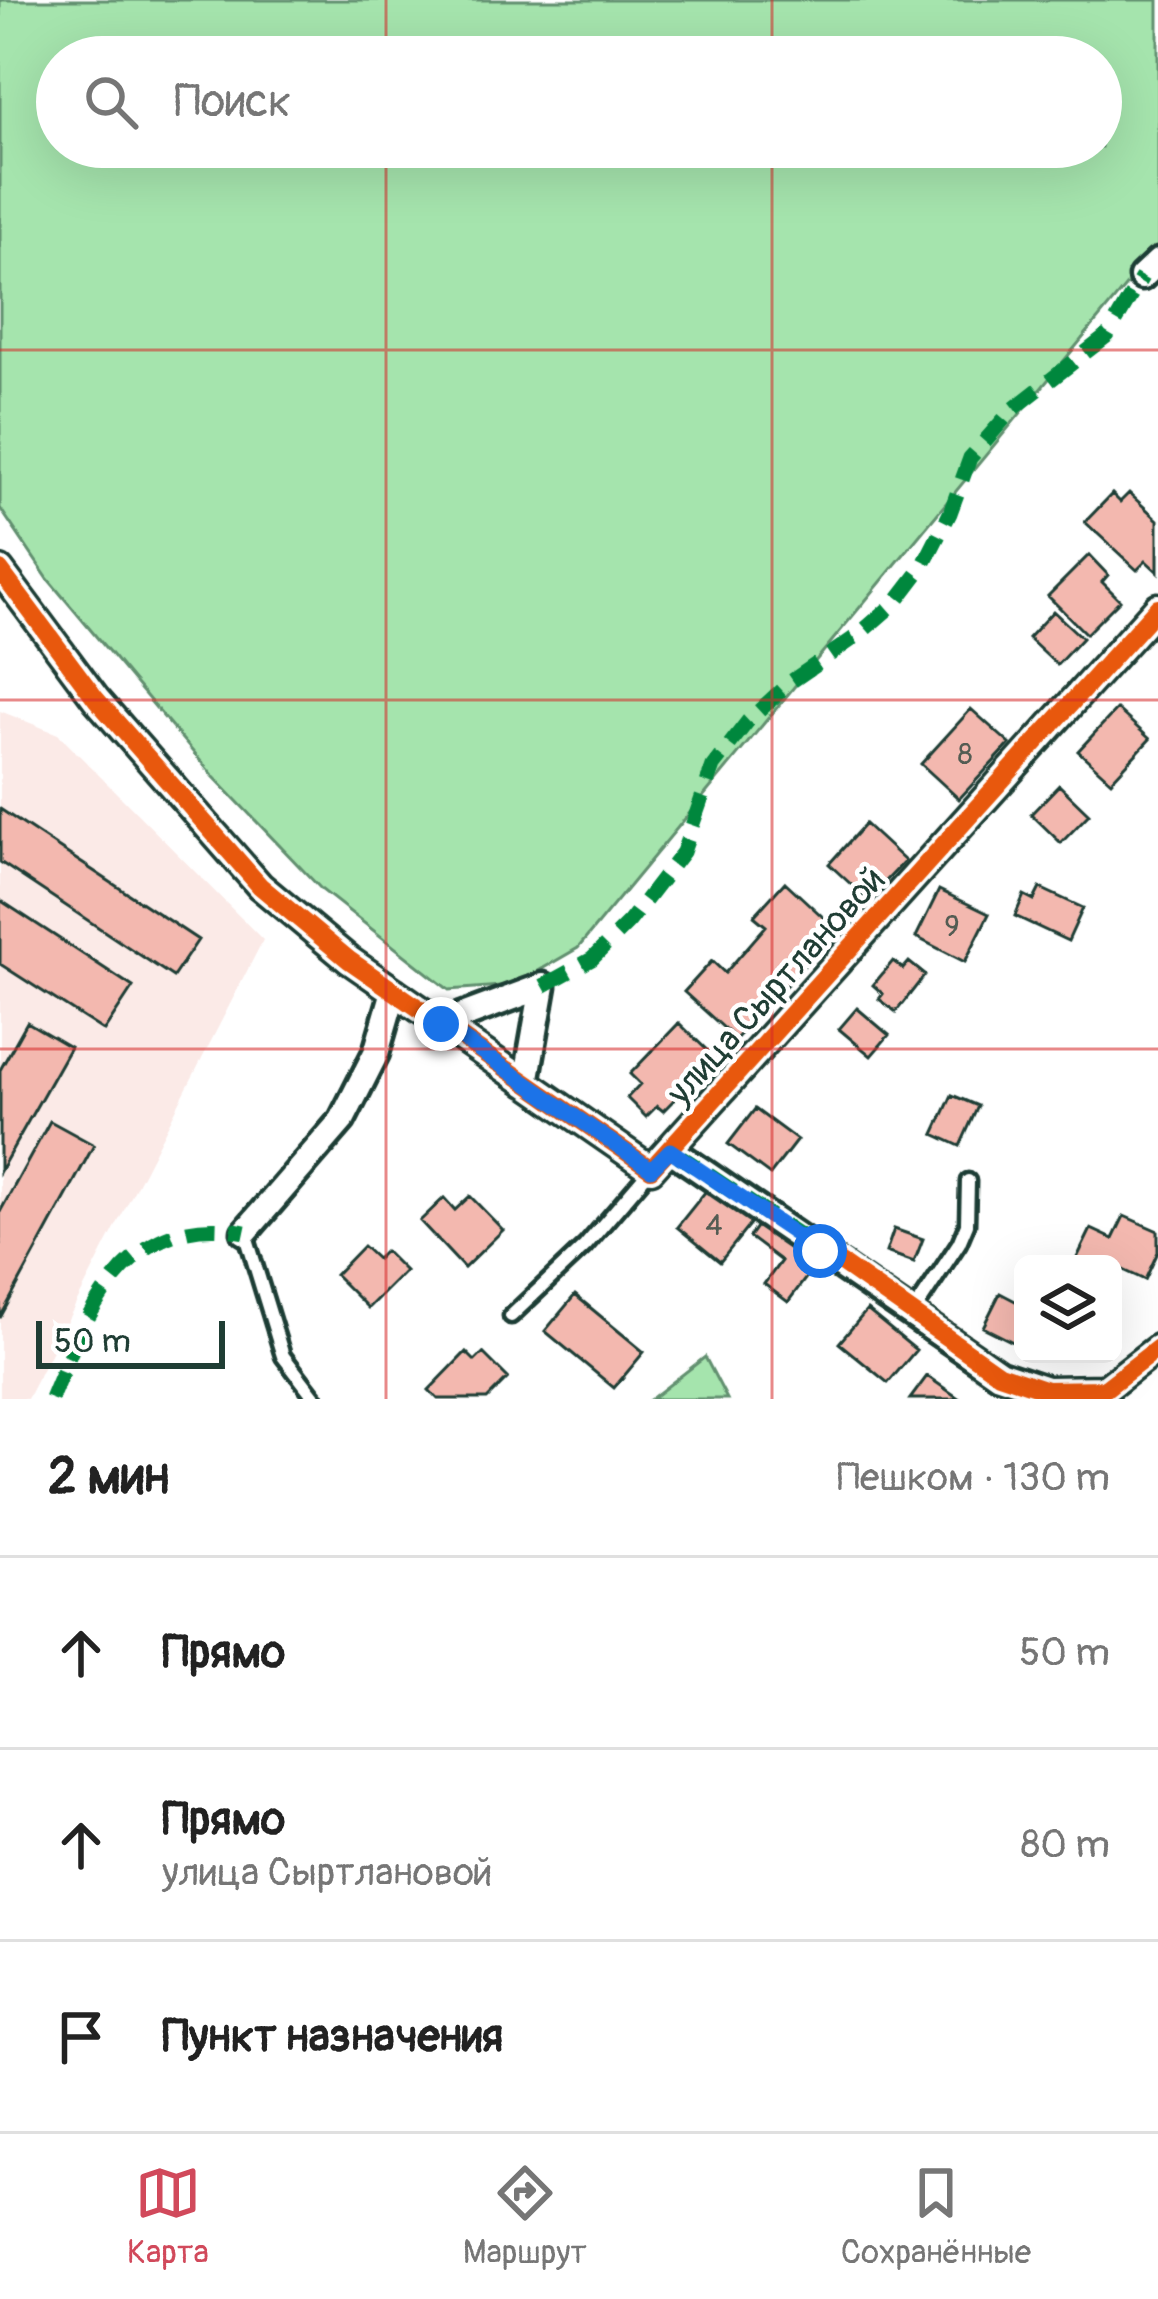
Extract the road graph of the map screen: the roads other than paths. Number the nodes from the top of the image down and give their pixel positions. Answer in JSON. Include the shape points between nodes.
{"nodes":[{"id":1,"x":0,"y":570,"type":"edge"},
{"id":2,"x":1158,"y":607,"type":"edge"},
{"id":3,"x":394,"y":991,"type":"junction"},
{"id":4,"x":441,"y":1024,"type":"junction"},
{"id":5,"x":526,"y":1083,"type":"junction"},
{"id":6,"x":670,"y":1150,"type":"junction"},
{"id":7,"x":651,"y":1169,"type":"junction"},
{"id":8,"x":968,"y":1181,"type":"dead end"},
{"id":9,"x":245,"y":1232,"type":"joint"},
{"id":10,"x":913,"y":1313,"type":"junction"},
{"id":11,"x":511,"y":1316,"type":"dead end"},
{"id":12,"x":1158,"y":1348,"type":"edge"},
{"id":13,"x":1125,"y":1388,"type":"edge"},
{"id":14,"x":316,"y":1399,"type":"edge"}],
"edges":[{"from":1,"to":3,"type":"street","via":[[96,699],[260,886]]},
{"from":2,"to":6,"type":"street","name":"улица Сыртлановой"},
{"from":3,"to":4,"type":"street"},
{"from":3,"to":9,"type":"street","via":[[376,1053],[342,1120]]},
{"from":4,"to":5,"type":"street"},
{"from":4,"to":5,"type":"street","via":[[543,986]]},
{"from":5,"to":7,"type":"street"},
{"from":6,"to":7,"type":"street","name":"улица Сыртлановой"},
{"from":6,"to":10,"type":"street"},
{"from":7,"to":11,"type":"lane"},
{"from":8,"to":10,"type":"lane","via":[[967,1224]]},
{"from":9,"to":14,"type":"lane","via":[[283,1356]]},
{"from":10,"to":13,"type":"street","via":[[999,1374],[1048,1390]]},
{"from":12,"to":13,"type":"street"}]}
